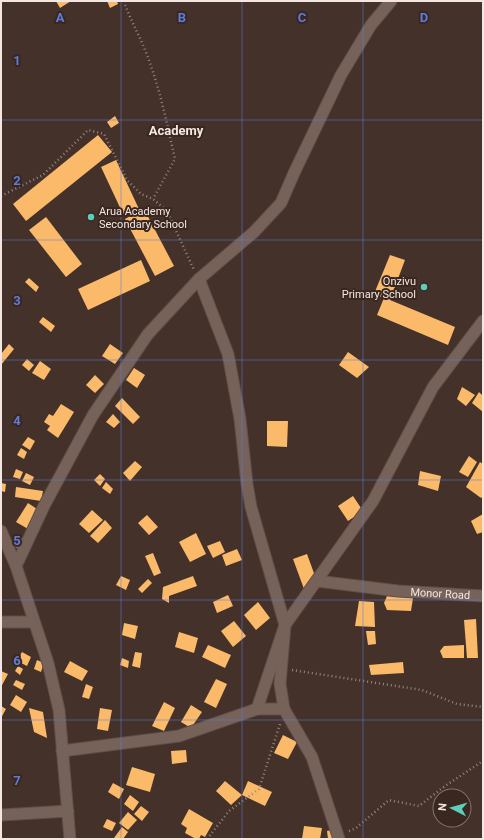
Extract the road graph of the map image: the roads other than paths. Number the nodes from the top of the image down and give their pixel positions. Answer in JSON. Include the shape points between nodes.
{"nodes":[{"id":1,"x":391,"y":1,"type":"edge"},
{"id":2,"x":199,"y":279,"type":"junction"},
{"id":3,"x":483,"y":321,"type":"edge"},
{"id":4,"x":1,"y":531,"type":"edge"},
{"id":5,"x":16,"y":566,"type":"junction"},
{"id":6,"x":318,"y":581,"type":"junction"},
{"id":7,"x":483,"y":596,"type":"edge"},
{"id":8,"x":1,"y":622,"type":"edge"},
{"id":9,"x":34,"y":622,"type":"junction"},
{"id":10,"x":285,"y":625,"type":"junction"},
{"id":11,"x":284,"y":709,"type":"junction"},
{"id":12,"x":257,"y":710,"type":"junction"},
{"id":13,"x":62,"y":751,"type":"junction"},
{"id":14,"x":68,"y":811,"type":"junction"},
{"id":15,"x":1,"y":815,"type":"edge"},
{"id":16,"x":339,"y":837,"type":"edge"},
{"id":17,"x":70,"y":839,"type":"edge"}],
"edges":[{"from":1,"to":2,"type":"street","via":[[371,25],[341,75],[281,203],[254,232]]},
{"from":2,"to":5,"type":"street","via":[[148,334],[92,415]]},
{"from":2,"to":10,"type":"street","via":[[228,354],[240,419],[251,507]]},
{"from":3,"to":6,"type":"street","via":[[433,387],[373,501]]},
{"from":4,"to":5,"type":"street"},
{"from":5,"to":9,"type":"street"},
{"from":6,"to":7,"type":"street","name":"Monor Road","via":[[398,591]]},
{"from":6,"to":10,"type":"street"},
{"from":8,"to":9,"type":"street"},
{"from":9,"to":13,"type":"street","via":[[59,710]]},
{"from":10,"to":11,"type":"street","via":[[280,692]]},
{"from":10,"to":12,"type":"street"},
{"from":11,"to":12,"type":"street"},
{"from":11,"to":16,"type":"street","via":[[312,757]]},
{"from":12,"to":13,"type":"street","via":[[179,736]]},
{"from":13,"to":14,"type":"street"},
{"from":14,"to":15,"type":"street"},
{"from":14,"to":17,"type":"street"}]}
